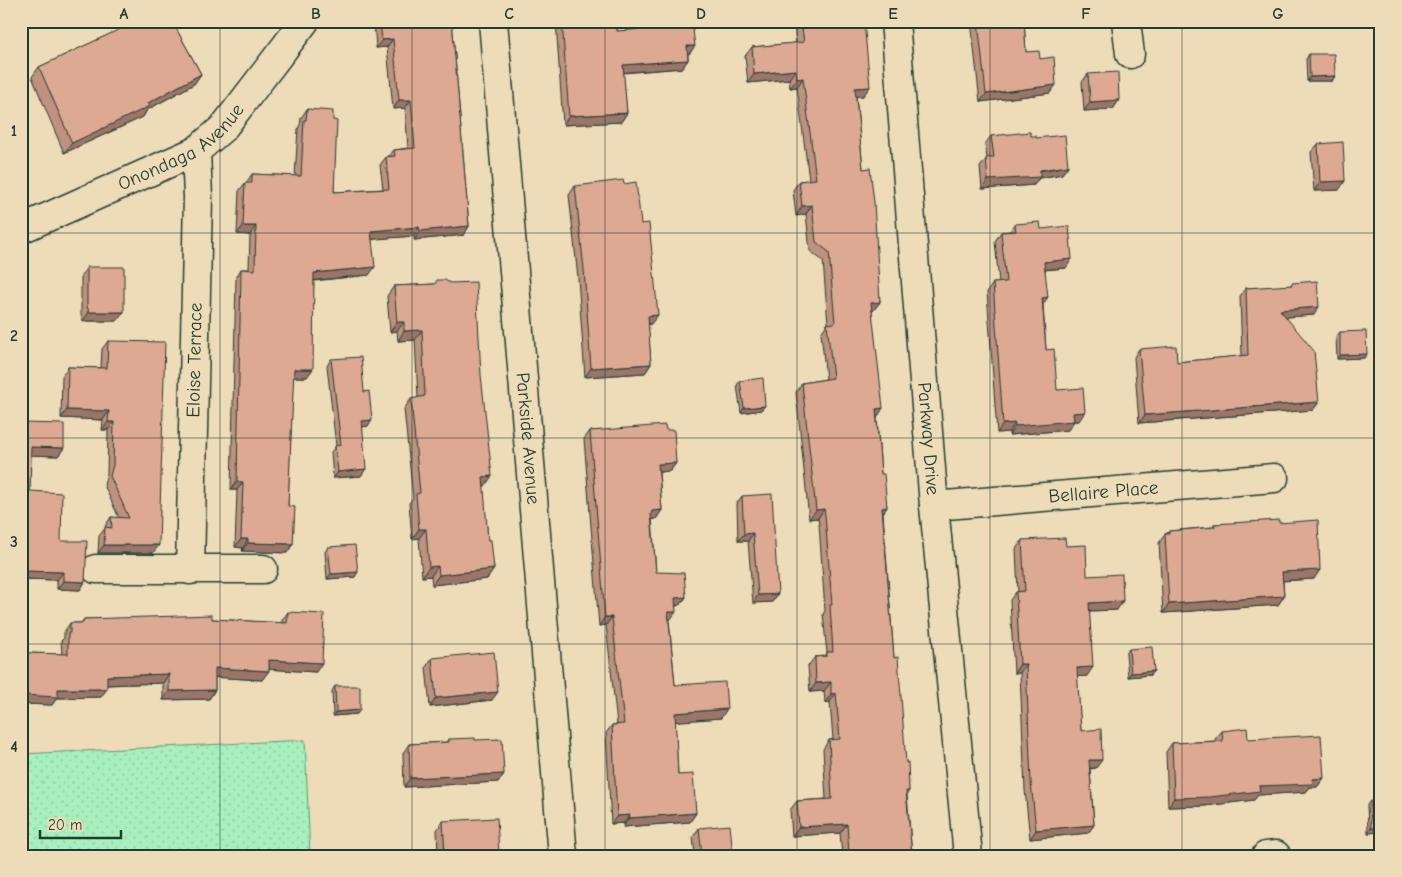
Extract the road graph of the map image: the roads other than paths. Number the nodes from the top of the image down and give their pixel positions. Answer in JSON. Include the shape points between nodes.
{"nodes":[{"id":1,"x":305,"y":21,"type":"edge"},
{"id":2,"x":493,"y":21,"type":"edge"},
{"id":3,"x":895,"y":21,"type":"edge"},
{"id":4,"x":1126,"y":21,"type":"edge"},
{"id":5,"x":1130,"y":54,"type":"dead end"},
{"id":6,"x":196,"y":151,"type":"junction"},
{"id":7,"x":21,"y":229,"type":"edge"},
{"id":8,"x":1274,"y":478,"type":"dead end"},
{"id":9,"x":934,"y":506,"type":"junction"},
{"id":10,"x":96,"y":569,"type":"dead end"},
{"id":11,"x":263,"y":569,"type":"dead end"},
{"id":12,"x":190,"y":570,"type":"junction"},
{"id":13,"x":564,"y":856,"type":"edge"},
{"id":14,"x":968,"y":856,"type":"edge"}],
"edges":[{"from":1,"to":6,"type":"street","name":"Onondaga Avenue","via":[[223,128]]},
{"from":2,"to":13,"type":"street","name":"Parkside Avenue"},
{"from":3,"to":9,"type":"street","name":"Parkway Drive"},
{"from":4,"to":5,"type":"street"},
{"from":6,"to":7,"type":"street","name":"Onondaga Avenue"},
{"from":6,"to":12,"type":"street","name":"Eloise Terrace","via":[[198,207]]},
{"from":8,"to":9,"type":"street","name":"Bellaire Place"},
{"from":9,"to":14,"type":"street","name":"Parkway Drive"},
{"from":10,"to":12,"type":"street"},
{"from":11,"to":12,"type":"street"}]}
